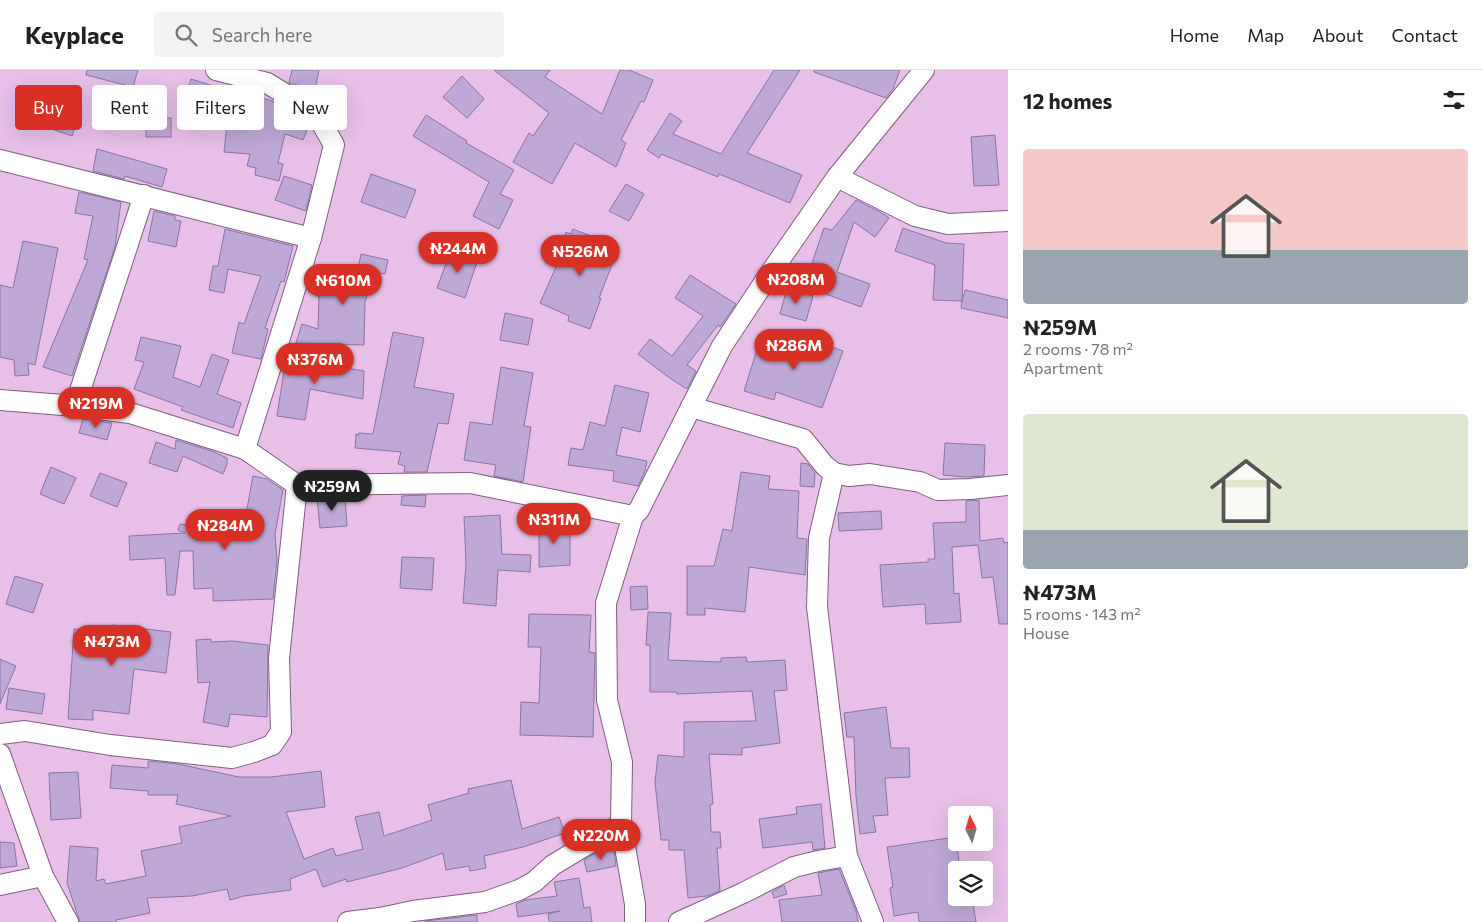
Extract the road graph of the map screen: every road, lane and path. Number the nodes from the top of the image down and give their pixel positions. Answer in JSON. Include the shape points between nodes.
{"nodes":[{"id":1,"x":216,"y":70,"type":"edge"},
{"id":2,"x":924,"y":70,"type":"edge"},
{"id":3,"x":0,"y":160,"type":"edge"},
{"id":4,"x":836,"y":177,"type":"junction"},
{"id":5,"x":144,"y":195,"type":"junction"},
{"id":6,"x":1008,"y":221,"type":"edge"},
{"id":7,"x":311,"y":238,"type":"junction"},
{"id":8,"x":0,"y":400,"type":"edge"},
{"id":9,"x":75,"y":406,"type":"junction"},
{"id":10,"x":691,"y":407,"type":"junction"},
{"id":11,"x":245,"y":449,"type":"junction"},
{"id":12,"x":834,"y":473,"type":"junction"},
{"id":13,"x":297,"y":485,"type":"junction"},
{"id":14,"x":1008,"y":485,"type":"edge"},
{"id":15,"x":633,"y":516,"type":"junction"},
{"id":16,"x":0,"y":734,"type":"edge"},
{"id":17,"x":0,"y":754,"type":"edge"},
{"id":18,"x":620,"y":824,"type":"junction"},
{"id":19,"x":847,"y":856,"type":"junction"},
{"id":20,"x":43,"y":876,"type":"junction"},
{"id":21,"x":0,"y":885,"type":"edge"},
{"id":22,"x":68,"y":922,"type":"edge"},
{"id":23,"x":348,"y":922,"type":"edge"},
{"id":24,"x":635,"y":922,"type":"edge"},
{"id":25,"x":679,"y":922,"type":"edge"},
{"id":26,"x":873,"y":922,"type":"edge"}],
"edges":[{"from":1,"to":7,"type":"street","via":[[267,83],[316,113],[334,145]]},
{"from":2,"to":4,"type":"street"},
{"from":3,"to":5,"type":"street"},
{"from":4,"to":6,"type":"street","via":[[915,216],[948,224]]},
{"from":4,"to":10,"type":"street","via":[[722,346]]},
{"from":5,"to":7,"type":"street"},
{"from":5,"to":9,"type":"street"},
{"from":7,"to":11,"type":"street"},
{"from":8,"to":9,"type":"street"},
{"from":9,"to":11,"type":"street","via":[[130,414]]},
{"from":10,"to":12,"type":"street","via":[[803,439]]},
{"from":10,"to":15,"type":"street"},
{"from":11,"to":13,"type":"street"},
{"from":12,"to":14,"type":"street","via":[[849,476],[870,474],[920,482],[938,490]]},
{"from":12,"to":19,"type":"street","via":[[819,538],[817,607]]},
{"from":13,"to":15,"type":"street","via":[[470,483]]},
{"from":13,"to":16,"type":"street","via":[[280,658],[281,732],[272,745],[232,758],[110,745],[25,730]]},
{"from":15,"to":18,"type":"street","via":[[606,603],[607,700],[622,762]]},
{"from":17,"to":20,"type":"street"},
{"from":18,"to":23,"type":"street","via":[[560,860],[534,882],[486,902]]},
{"from":18,"to":24,"type":"street","via":[[635,904]]},
{"from":19,"to":25,"type":"street","via":[[794,867]]},
{"from":19,"to":26,"type":"street"},
{"from":20,"to":21,"type":"street"},
{"from":20,"to":22,"type":"street"}]}
